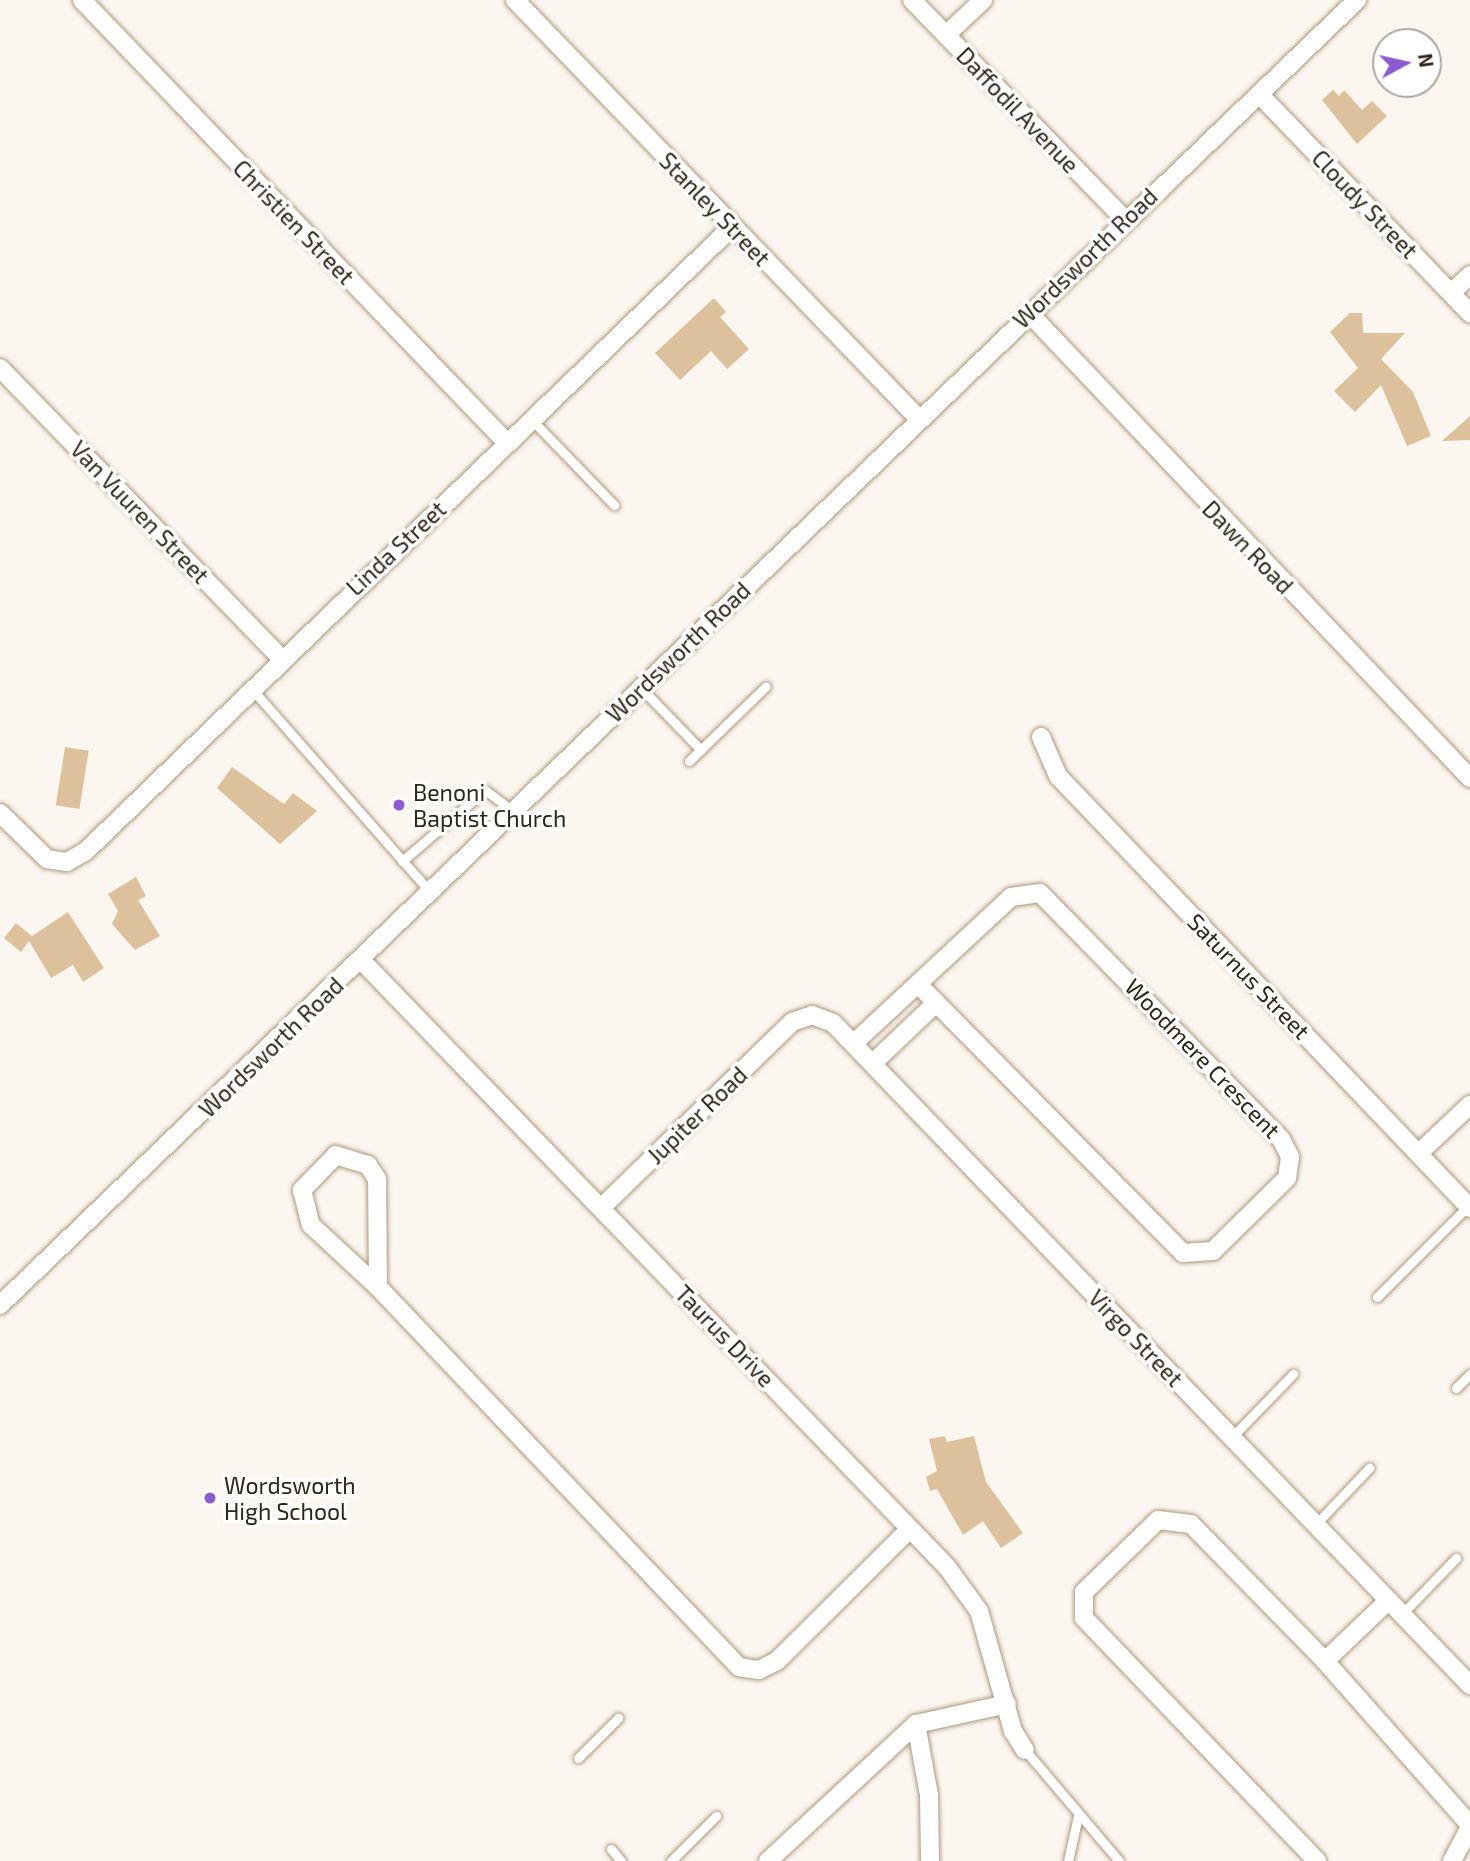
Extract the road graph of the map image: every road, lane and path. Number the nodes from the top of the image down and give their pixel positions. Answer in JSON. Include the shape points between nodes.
{"nodes":[{"id":1,"x":514,"y":0,"type":"edge"},
{"id":2,"x":912,"y":0,"type":"edge"},
{"id":3,"x":983,"y":0,"type":"edge"},
{"id":4,"x":1357,"y":0,"type":"edge"},
{"id":5,"x":89,"y":3,"type":"edge"},
{"id":6,"x":946,"y":36,"type":"junction"},
{"id":7,"x":1260,"y":95,"type":"junction"},
{"id":8,"x":1124,"y":219,"type":"junction"},
{"id":9,"x":732,"y":227,"type":"junction"},
{"id":10,"x":1470,"y":275,"type":"edge"},
{"id":11,"x":1451,"y":293,"type":"junction"},
{"id":12,"x":1028,"y":313,"type":"junction"},
{"id":13,"x":1470,"y":313,"type":"edge"},
{"id":14,"x":0,"y":368,"type":"edge"},
{"id":15,"x":917,"y":417,"type":"junction"},
{"id":16,"x":533,"y":421,"type":"junction"},
{"id":17,"x":507,"y":443,"type":"junction"},
{"id":18,"x":614,"y":505,"type":"dead end"},
{"id":19,"x":281,"y":657,"type":"junction"},
{"id":20,"x":766,"y":686,"type":"dead end"},
{"id":21,"x":250,"y":687,"type":"junction"},
{"id":22,"x":640,"y":688,"type":"junction"},
{"id":23,"x":1041,"y":737,"type":"dead end"},
{"id":24,"x":701,"y":750,"type":"junction"},
{"id":25,"x":689,"y":761,"type":"dead end"},
{"id":26,"x":1470,"y":778,"type":"edge"},
{"id":27,"x":514,"y":812,"type":"junction"},
{"id":28,"x":0,"y":813,"type":"edge"},
{"id":29,"x":402,"y":861,"type":"junction"},
{"id":30,"x":431,"y":893,"type":"junction"},
{"id":31,"x":362,"y":961,"type":"junction"},
{"id":32,"x":920,"y":986,"type":"junction"},
{"id":33,"x":936,"y":1003,"type":"junction"},
{"id":34,"x":792,"y":1022,"type":"joint"},
{"id":35,"x":854,"y":1044,"type":"junction"},
{"id":36,"x":873,"y":1063,"type":"junction"},
{"id":37,"x":1470,"y":1105,"type":"edge"},
{"id":38,"x":1419,"y":1153,"type":"junction"},
{"id":39,"x":1469,"y":1207,"type":"edge"},
{"id":40,"x":602,"y":1208,"type":"junction"},
{"id":41,"x":378,"y":1287,"type":"junction"},
{"id":42,"x":1377,"y":1297,"type":"dead end"},
{"id":43,"x":0,"y":1305,"type":"edge"},
{"id":44,"x":1293,"y":1374,"type":"dead end"},
{"id":45,"x":1470,"y":1374,"type":"edge"},
{"id":46,"x":1456,"y":1388,"type":"dead end"},
{"id":47,"x":1232,"y":1437,"type":"junction"},
{"id":48,"x":1369,"y":1468,"type":"dead end"},
{"id":49,"x":1315,"y":1525,"type":"junction"},
{"id":50,"x":910,"y":1529,"type":"junction"},
{"id":51,"x":1456,"y":1558,"type":"dead end"},
{"id":52,"x":1389,"y":1600,"type":"junction"},
{"id":53,"x":1402,"y":1614,"type":"junction"},
{"id":54,"x":1325,"y":1661,"type":"junction"},
{"id":55,"x":1470,"y":1685,"type":"edge"},
{"id":56,"x":1007,"y":1704,"type":"junction"},
{"id":57,"x":618,"y":1718,"type":"dead end"},
{"id":58,"x":916,"y":1724,"type":"junction"},
{"id":59,"x":1025,"y":1750,"type":"joint"},
{"id":60,"x":578,"y":1758,"type":"dead end"},
{"id":61,"x":716,"y":1816,"type":"dead end"},
{"id":62,"x":1078,"y":1816,"type":"junction"},
{"id":63,"x":1470,"y":1826,"type":"edge"},
{"id":64,"x":611,"y":1849,"type":"dead end"},
{"id":65,"x":621,"y":1861,"type":"edge"},
{"id":66,"x":671,"y":1861,"type":"edge"},
{"id":67,"x":768,"y":1861,"type":"edge"},
{"id":68,"x":930,"y":1861,"type":"edge"},
{"id":69,"x":1068,"y":1861,"type":"edge"},
{"id":70,"x":1119,"y":1861,"type":"edge"},
{"id":71,"x":1317,"y":1861,"type":"edge"},
{"id":72,"x":1452,"y":1861,"type":"edge"}],
"edges":[{"from":1,"to":9,"type":"street","name":"Stanley Street"},
{"from":2,"to":6,"type":"street","name":"Daffodil Avenue"},
{"from":3,"to":6,"type":"street"},
{"from":4,"to":7,"type":"street","name":"Wordsworth Road"},
{"from":5,"to":17,"type":"street","name":"Christien Street"},
{"from":6,"to":8,"type":"street","name":"Daffodil Avenue"},
{"from":7,"to":8,"type":"street","name":"Wordsworth Road"},
{"from":7,"to":11,"type":"street","name":"Cloudy Street"},
{"from":8,"to":12,"type":"street","name":"Wordsworth Road"},
{"from":9,"to":15,"type":"street","name":"Stanley Street"},
{"from":9,"to":16,"type":"street","name":"Linda Street"},
{"from":10,"to":11,"type":"street"},
{"from":11,"to":13,"type":"street","name":"Cloudy Street"},
{"from":12,"to":15,"type":"street","name":"Wordsworth Road"},
{"from":12,"to":26,"type":"street","name":"Dawn Road"},
{"from":14,"to":19,"type":"street","name":"Van Vuuren Street"},
{"from":15,"to":22,"type":"street","name":"Wordsworth Road"},
{"from":16,"to":17,"type":"street","name":"Linda Street"},
{"from":16,"to":18,"type":"lane"},
{"from":17,"to":19,"type":"street","name":"Linda Street"},
{"from":19,"to":21,"type":"street","name":"Linda Street"},
{"from":20,"to":24,"type":"lane"},
{"from":21,"to":28,"type":"street","name":"Linda Street","via":[[86,851],[58,863],[41,856]]},
{"from":21,"to":29,"type":"lane"},
{"from":22,"to":24,"type":"lane"},
{"from":22,"to":27,"type":"street","name":"Wordsworth Road"},
{"from":23,"to":38,"type":"street","name":"Saturnus Street","via":[[1058,776]]},
{"from":24,"to":25,"type":"lane"},
{"from":27,"to":29,"type":"lane","via":[[485,790]]},
{"from":27,"to":30,"type":"street","name":"Wordsworth Road"},
{"from":29,"to":30,"type":"lane"},
{"from":30,"to":31,"type":"street","name":"Wordsworth Road"},
{"from":31,"to":40,"type":"street","name":"Taurus Drive"},
{"from":31,"to":43,"type":"street","name":"Wordsworth Road"},
{"from":32,"to":33,"type":"street","name":"Woodmere Crescent"},
{"from":32,"to":33,"type":"street","name":"Woodmere Crescent","via":[[1011,897],[1025,891],[1051,897],[1281,1139],[1290,1157],[1287,1178],[1213,1251],[1183,1253]]},
{"from":32,"to":35,"type":"street","name":"Woodmere Crescent"},
{"from":33,"to":36,"type":"street"},
{"from":34,"to":35,"type":"street","name":"Virgo Street","via":[[822,1017]]},
{"from":34,"to":40,"type":"street","name":"Jupiter Road"},
{"from":35,"to":36,"type":"street","name":"Virgo Street"},
{"from":36,"to":47,"type":"street","name":"Virgo Street"},
{"from":37,"to":38,"type":"street"},
{"from":38,"to":39,"type":"street","name":"Saturnus Street"},
{"from":39,"to":42,"type":"lane"},
{"from":40,"to":50,"type":"street","name":"Taurus Drive"},
{"from":41,"to":41,"type":"street","via":[[312,1225],[304,1207],[302,1190],[311,1174],[336,1155],[368,1165],[377,1180]]},
{"from":41,"to":50,"type":"street","via":[[739,1667],[757,1671],[777,1661]]},
{"from":44,"to":47,"type":"lane"},
{"from":45,"to":46,"type":"lane"},
{"from":47,"to":49,"type":"street","name":"Virgo Street"},
{"from":48,"to":49,"type":"lane"},
{"from":49,"to":52,"type":"street","name":"Virgo Street"},
{"from":50,"to":56,"type":"street","name":"Taurus Drive","via":[[979,1611]]},
{"from":51,"to":53,"type":"lane"},
{"from":52,"to":53,"type":"street","name":"Virgo Street"},
{"from":52,"to":54,"type":"street"},
{"from":53,"to":55,"type":"street","name":"Virgo Street"},
{"from":54,"to":63,"type":"street"},
{"from":54,"to":71,"type":"street","via":[[1177,1518],[1158,1520],[1083,1595],[1084,1618]]},
{"from":56,"to":58,"type":"street"},
{"from":56,"to":59,"type":"street","name":"Taurus Drive"},
{"from":57,"to":60,"type":"lane"},
{"from":58,"to":67,"type":"street"},
{"from":58,"to":68,"type":"street","via":[[929,1795]]},
{"from":59,"to":62,"type":"lane"},
{"from":61,"to":66,"type":"lane"},
{"from":62,"to":69,"type":"lane"},
{"from":62,"to":70,"type":"lane"},
{"from":63,"to":72,"type":"street"},
{"from":64,"to":65,"type":"lane"}]}
